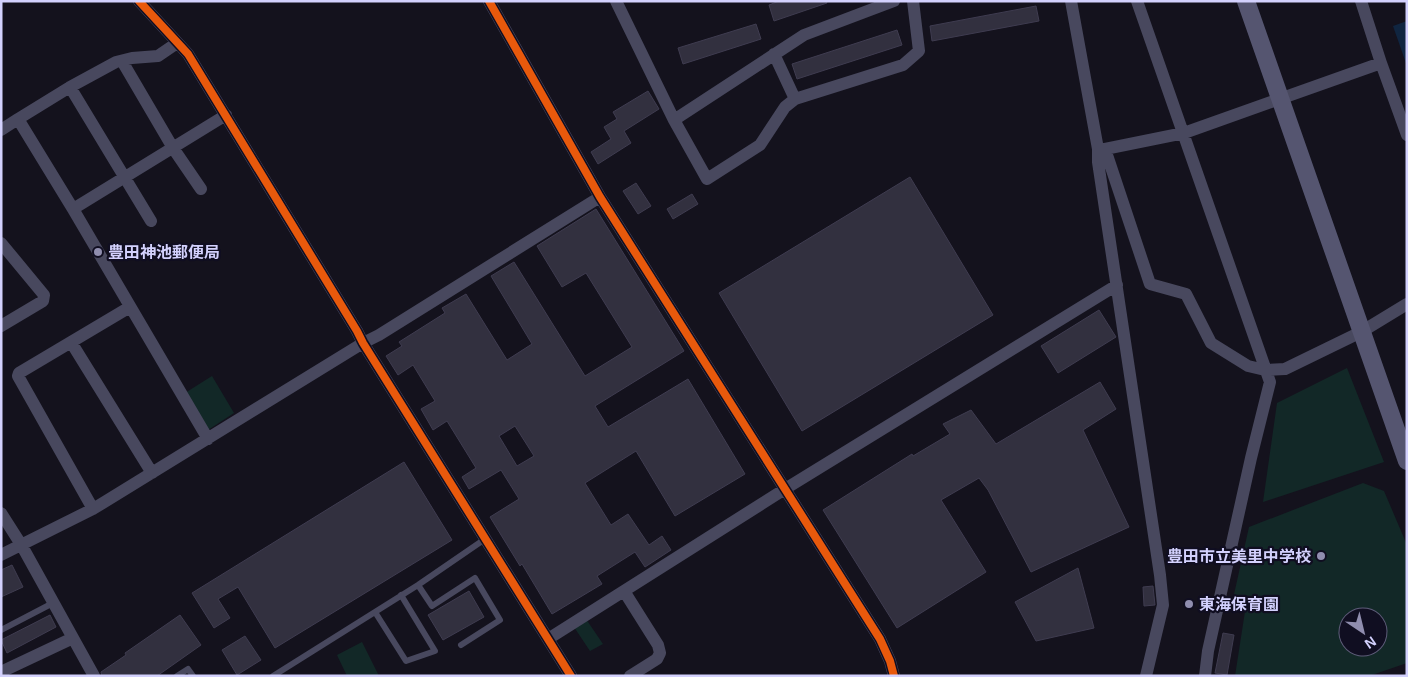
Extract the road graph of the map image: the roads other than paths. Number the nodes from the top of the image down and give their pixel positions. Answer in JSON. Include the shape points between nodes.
{"nodes":[{"id":1,"x":139,"y":1,"type":"edge"},
{"id":2,"x":489,"y":1,"type":"edge"},
{"id":3,"x":616,"y":1,"type":"edge"},
{"id":4,"x":894,"y":1,"type":"edge"},
{"id":5,"x":913,"y":1,"type":"edge"},
{"id":6,"x":1070,"y":1,"type":"edge"},
{"id":7,"x":1137,"y":1,"type":"edge"},
{"id":8,"x":1246,"y":1,"type":"edge"},
{"id":9,"x":1361,"y":1,"type":"edge"},
{"id":10,"x":178,"y":43,"type":"junction"},
{"id":11,"x":774,"y":54,"type":"junction"},
{"id":12,"x":122,"y":61,"type":"junction"},
{"id":13,"x":1381,"y":63,"type":"junction"},
{"id":14,"x":70,"y":87,"type":"junction"},
{"id":15,"x":795,"y":99,"type":"junction"},
{"id":16,"x":1280,"y":99,"type":"junction"},
{"id":17,"x":226,"y":115,"type":"junction"},
{"id":18,"x":18,"y":119,"type":"junction"},
{"id":19,"x":674,"y":120,"type":"junction"},
{"id":20,"x":1,"y":130,"type":"edge"},
{"id":21,"x":1184,"y":133,"type":"junction"},
{"id":22,"x":1407,"y":135,"type":"edge"},
{"id":23,"x":173,"y":148,"type":"junction"},
{"id":24,"x":1101,"y":149,"type":"junction"},
{"id":25,"x":124,"y":177,"type":"junction"},
{"id":26,"x":201,"y":189,"type":"dead end"},
{"id":27,"x":600,"y":197,"type":"junction"},
{"id":28,"x":73,"y":209,"type":"junction"},
{"id":29,"x":151,"y":221,"type":"dead end"},
{"id":30,"x":1,"y":243,"type":"edge"},
{"id":31,"x":1117,"y":285,"type":"junction"},
{"id":32,"x":1407,"y":304,"type":"edge"},
{"id":33,"x":130,"y":307,"type":"junction"},
{"id":34,"x":1,"y":326,"type":"edge"},
{"id":35,"x":1361,"y":332,"type":"junction"},
{"id":36,"x":72,"y":342,"type":"junction"},
{"id":37,"x":363,"y":343,"type":"junction"},
{"id":38,"x":1265,"y":370,"type":"junction"},
{"id":39,"x":208,"y":439,"type":"junction"},
{"id":40,"x":1407,"y":462,"type":"edge"},
{"id":41,"x":152,"y":473,"type":"junction"},
{"id":42,"x":785,"y":489,"type":"junction"},
{"id":43,"x":93,"y":509,"type":"junction"},
{"id":44,"x":1,"y":513,"type":"edge"},
{"id":45,"x":485,"y":539,"type":"junction"},
{"id":46,"x":22,"y":546,"type":"junction"},
{"id":47,"x":1,"y":555,"type":"edge"},
{"id":48,"x":418,"y":585,"type":"junction"},
{"id":49,"x":624,"y":591,"type":"junction"},
{"id":50,"x":402,"y":595,"type":"junction"},
{"id":51,"x":54,"y":603,"type":"junction"},
{"id":52,"x":375,"y":612,"type":"junction"},
{"id":53,"x":1,"y":630,"type":"edge"},
{"id":54,"x":73,"y":638,"type":"junction"},
{"id":55,"x":548,"y":638,"type":"junction"},
{"id":56,"x":461,"y":645,"type":"dead end"},
{"id":57,"x":1,"y":672,"type":"edge"},
{"id":58,"x":94,"y":676,"type":"edge"},
{"id":59,"x":177,"y":676,"type":"edge"},
{"id":60,"x":193,"y":676,"type":"edge"},
{"id":61,"x":273,"y":676,"type":"edge"},
{"id":62,"x":572,"y":676,"type":"edge"},
{"id":63,"x":630,"y":676,"type":"edge"},
{"id":64,"x":894,"y":676,"type":"edge"},
{"id":65,"x":1146,"y":676,"type":"edge"},
{"id":66,"x":1205,"y":676,"type":"edge"}],
"edges":[{"from":1,"to":10,"type":"street"},
{"from":2,"to":27,"type":"street"},
{"from":3,"to":19,"type":"street"},
{"from":4,"to":11,"type":"street","via":[[804,35]]},
{"from":5,"to":15,"type":"street","via":[[919,51],[911,59],[903,65]]},
{"from":6,"to":24,"type":"street"},
{"from":7,"to":21,"type":"street"},
{"from":8,"to":16,"type":"street"},
{"from":9,"to":13,"type":"street"},
{"from":10,"to":12,"type":"street","via":[[158,56]]},
{"from":10,"to":17,"type":"street"},
{"from":11,"to":15,"type":"street"},
{"from":11,"to":19,"type":"street"},
{"from":12,"to":14,"type":"street"},
{"from":12,"to":23,"type":"street"},
{"from":13,"to":16,"type":"street"},
{"from":13,"to":22,"type":"street"},
{"from":14,"to":18,"type":"street"},
{"from":14,"to":25,"type":"street"},
{"from":15,"to":19,"type":"street","via":[[785,107],[760,146],[707,179]]},
{"from":16,"to":21,"type":"street"},
{"from":16,"to":35,"type":"street"},
{"from":17,"to":23,"type":"street"},
{"from":17,"to":37,"type":"street"},
{"from":18,"to":20,"type":"street"},
{"from":18,"to":28,"type":"street"},
{"from":21,"to":24,"type":"street"},
{"from":21,"to":38,"type":"street"},
{"from":23,"to":25,"type":"street"},
{"from":23,"to":26,"type":"street"},
{"from":24,"to":31,"type":"street","via":[[1098,162]]},
{"from":24,"to":38,"type":"street","via":[[1150,284],[1186,294],[1211,343],[1248,366]]},
{"from":25,"to":28,"type":"street"},
{"from":25,"to":29,"type":"street"},
{"from":27,"to":37,"type":"street"},
{"from":27,"to":42,"type":"street"},
{"from":28,"to":33,"type":"street"},
{"from":30,"to":34,"type":"street","via":[[44,295],[43,301]]},
{"from":31,"to":42,"type":"street"},
{"from":31,"to":65,"type":"street","via":[[1163,605]]},
{"from":32,"to":35,"type":"street"},
{"from":33,"to":36,"type":"street"},
{"from":33,"to":39,"type":"street"},
{"from":35,"to":38,"type":"street","via":[[1285,369]]},
{"from":35,"to":40,"type":"street"},
{"from":36,"to":41,"type":"street"},
{"from":36,"to":43,"type":"street","via":[[18,376]]},
{"from":37,"to":39,"type":"street"},
{"from":37,"to":45,"type":"street"},
{"from":38,"to":66,"type":"street","via":[[1270,382]]},
{"from":39,"to":41,"type":"street"},
{"from":41,"to":43,"type":"street"},
{"from":42,"to":49,"type":"street"},
{"from":42,"to":64,"type":"street","via":[[880,639]]},
{"from":43,"to":46,"type":"street"},
{"from":44,"to":46,"type":"street"},
{"from":45,"to":48,"type":"lane"},
{"from":45,"to":55,"type":"street"},
{"from":46,"to":47,"type":"street"},
{"from":46,"to":51,"type":"street"},
{"from":48,"to":50,"type":"lane"},
{"from":48,"to":56,"type":"lane","via":[[432,606],[475,578],[500,620]]},
{"from":49,"to":55,"type":"street"},
{"from":49,"to":63,"type":"street","via":[[660,653],[657,659]]},
{"from":50,"to":52,"type":"lane"},
{"from":50,"to":52,"type":"lane","via":[[435,651],[406,661]]},
{"from":51,"to":53,"type":"lane"},
{"from":51,"to":54,"type":"street"},
{"from":52,"to":61,"type":"lane"},
{"from":54,"to":57,"type":"street"},
{"from":54,"to":58,"type":"street"},
{"from":55,"to":62,"type":"street"},
{"from":59,"to":60,"type":"lane","via":[[188,668]]}]}
